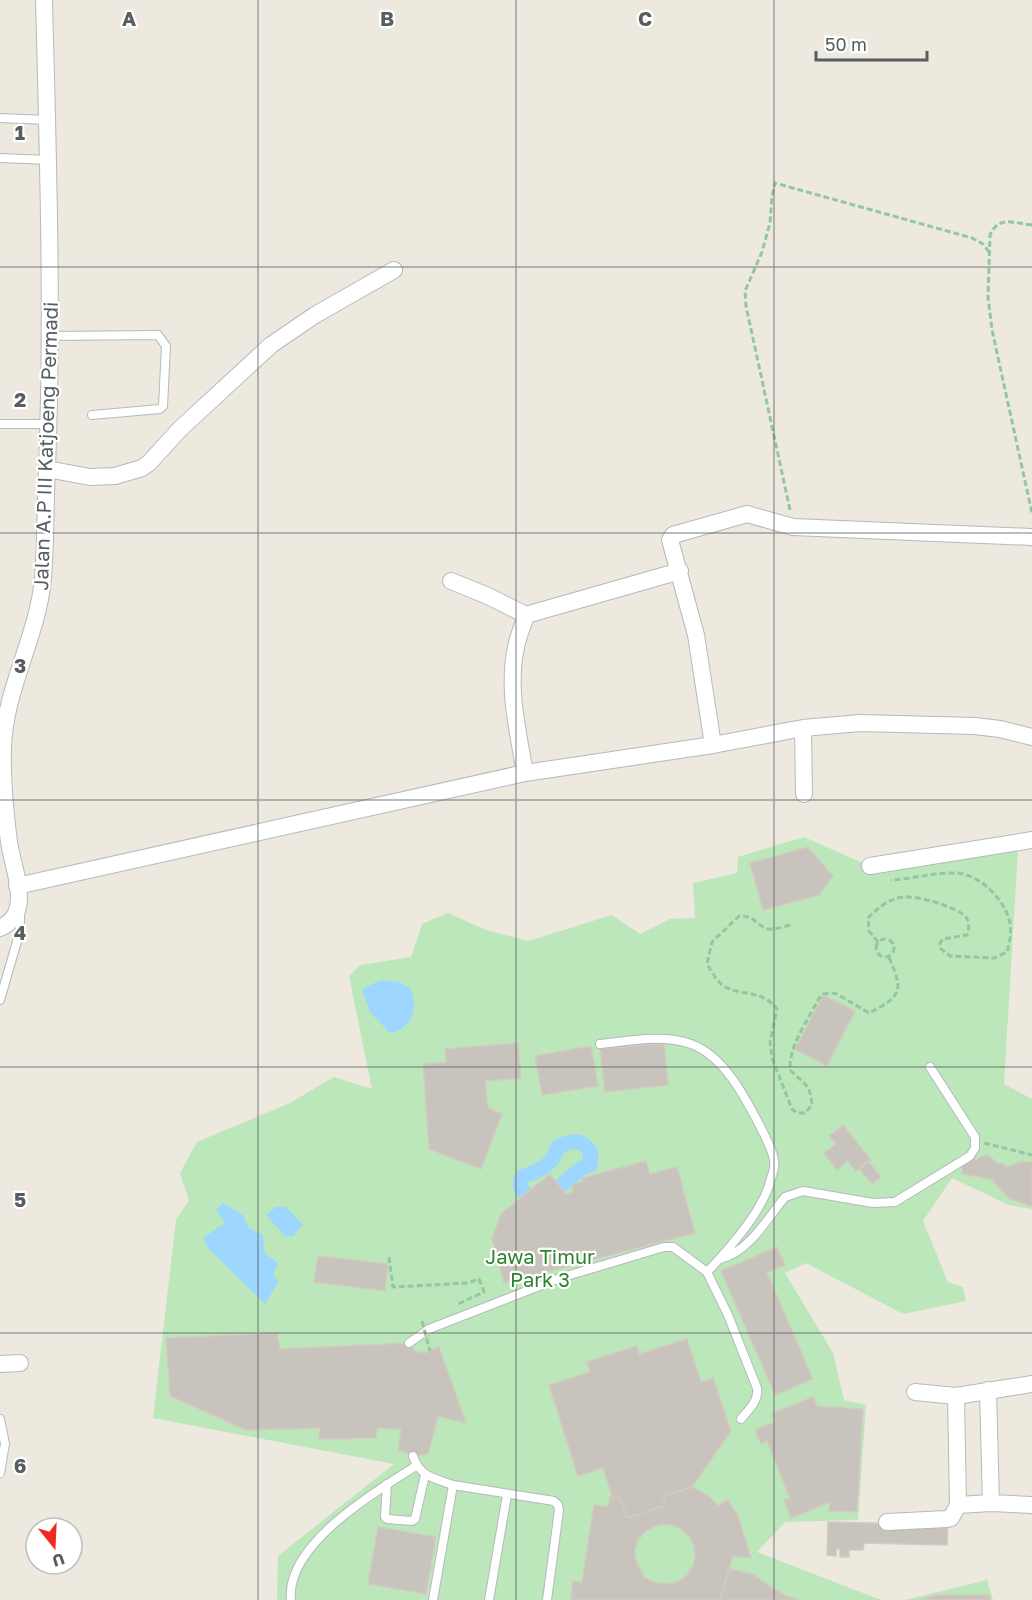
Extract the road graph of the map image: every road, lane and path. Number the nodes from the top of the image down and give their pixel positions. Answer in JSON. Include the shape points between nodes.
{"nodes":[{"id":1,"x":44,"y":0,"type":"edge"},
{"id":2,"x":0,"y":118,"type":"edge"},
{"id":3,"x":47,"y":120,"type":"junction"},
{"id":4,"x":0,"y":158,"type":"edge"},
{"id":5,"x":48,"y":160,"type":"junction"},
{"id":6,"x":1032,"y":225,"type":"edge"},
{"id":7,"x":989,"y":252,"type":"junction"},
{"id":8,"x":394,"y":270,"type":"dead end"},
{"id":9,"x":50,"y":336,"type":"junction"},
{"id":10,"x":92,"y":415,"type":"dead end"},
{"id":11,"x":0,"y":424,"type":"edge"},
{"id":12,"x":49,"y":424,"type":"junction"},
{"id":13,"x":47,"y":469,"type":"junction"},
{"id":14,"x":1032,"y":513,"type":"edge"},
{"id":15,"x":793,"y":526,"type":"junction"},
{"id":16,"x":1032,"y":537,"type":"edge"},
{"id":17,"x":680,"y":571,"type":"junction"},
{"id":18,"x":451,"y":581,"type":"dead end"},
{"id":19,"x":526,"y":615,"type":"junction"},
{"id":20,"x":803,"y":728,"type":"junction"},
{"id":21,"x":1032,"y":737,"type":"edge"},
{"id":22,"x":713,"y":744,"type":"junction"},
{"id":23,"x":525,"y":773,"type":"junction"},
{"id":24,"x":804,"y":794,"type":"dead end"},
{"id":25,"x":1032,"y":840,"type":"edge"},
{"id":26,"x":870,"y":866,"type":"dead end"},
{"id":27,"x":884,"y":880,"type":"dead end"},
{"id":28,"x":17,"y":886,"type":"junction"},
{"id":29,"x":18,"y":907,"type":"junction"},
{"id":30,"x":790,"y":925,"type":"dead end"},
{"id":31,"x":0,"y":928,"type":"edge"},
{"id":32,"x":878,"y":942,"type":"junction"},
{"id":33,"x":889,"y":957,"type":"junction"},
{"id":34,"x":0,"y":1000,"type":"edge"},
{"id":35,"x":600,"y":1044,"type":"dead end"},
{"id":36,"x":930,"y":1067,"type":"dead end"},
{"id":37,"x":975,"y":1141,"type":"junction"},
{"id":38,"x":1032,"y":1155,"type":"edge"},
{"id":39,"x":389,"y":1257,"type":"dead end"},
{"id":40,"x":720,"y":1259,"type":"junction"},
{"id":41,"x":707,"y":1272,"type":"junction"},
{"id":42,"x":453,"y":1306,"type":"dead end"},
{"id":43,"x":422,"y":1321,"type":"dead end"},
{"id":44,"x":409,"y":1343,"type":"dead end"},
{"id":45,"x":430,"y":1351,"type":"dead end"},
{"id":46,"x":20,"y":1363,"type":"dead end"},
{"id":47,"x":0,"y":1364,"type":"edge"},
{"id":48,"x":1032,"y":1384,"type":"edge"},
{"id":49,"x":988,"y":1390,"type":"junction"},
{"id":50,"x":915,"y":1392,"type":"dead end"},
{"id":51,"x":956,"y":1396,"type":"junction"},
{"id":52,"x":0,"y":1419,"type":"edge"},
{"id":53,"x":741,"y":1419,"type":"dead end"},
{"id":54,"x":413,"y":1456,"type":"dead end"},
{"id":55,"x":416,"y":1466,"type":"junction"},
{"id":56,"x":0,"y":1473,"type":"edge"},
{"id":57,"x":425,"y":1475,"type":"junction"},
{"id":58,"x":387,"y":1484,"type":"junction"},
{"id":59,"x":453,"y":1485,"type":"junction"},
{"id":60,"x":507,"y":1495,"type":"junction"},
{"id":61,"x":991,"y":1503,"type":"junction"},
{"id":62,"x":958,"y":1505,"type":"junction"},
{"id":63,"x":1032,"y":1505,"type":"edge"},
{"id":64,"x":887,"y":1522,"type":"dead end"},
{"id":65,"x":291,"y":1600,"type":"edge"},
{"id":66,"x":433,"y":1600,"type":"edge"},
{"id":67,"x":491,"y":1600,"type":"edge"},
{"id":68,"x":547,"y":1600,"type":"edge"}],
"edges":[{"from":1,"to":3,"type":"street","name":"Jalan A.P III Katjoeng Permadi"},
{"from":2,"to":3,"type":"lane"},
{"from":3,"to":5,"type":"street","name":"Jalan A.P III Katjoeng Permadi"},
{"from":4,"to":5,"type":"lane"},
{"from":5,"to":9,"type":"street","name":"Jalan A.P III Katjoeng Permadi"},
{"from":6,"to":7,"type":"path","via":[[1000,222],[990,235]]},
{"from":7,"to":14,"type":"path","via":[[992,330]]},
{"from":7,"to":15,"type":"path","via":[[972,238],[775,183],[762,252],[745,291]]},
{"from":8,"to":13,"type":"street","via":[[271,345],[142,468],[115,476],[90,477]]},
{"from":9,"to":10,"type":"lane","via":[[158,335],[166,346],[160,409]]},
{"from":9,"to":12,"type":"street","name":"Jalan A.P III Katjoeng Permadi"},
{"from":11,"to":12,"type":"lane"},
{"from":12,"to":13,"type":"street","name":"Jalan A.P III Katjoeng Permadi"},
{"from":13,"to":28,"type":"street","name":"Jalan A.P III Katjoeng Permadi","via":[[40,600],[11,695],[3,746],[4,799]]},
{"from":15,"to":16,"type":"street"},
{"from":15,"to":17,"type":"street","via":[[747,514],[678,533],[670,540]]},
{"from":17,"to":19,"type":"street"},
{"from":17,"to":22,"type":"street","via":[[696,635]]},
{"from":18,"to":19,"type":"street"},
{"from":19,"to":23,"type":"street","via":[[513,668]]},
{"from":20,"to":21,"type":"street","via":[[860,723],[975,726]]},
{"from":20,"to":22,"type":"street"},
{"from":20,"to":24,"type":"street"},
{"from":22,"to":23,"type":"street"},
{"from":23,"to":28,"type":"street"},
{"from":25,"to":26,"type":"street"},
{"from":27,"to":32,"type":"path","via":[[956,873],[973,877],[1004,905],[1010,922],[1010,942],[1007,952],[994,958],[950,957],[940,943],[967,935],[966,917],[925,899],[904,897],[882,904],[868,918],[869,931]]},
{"from":28,"to":29,"type":"street","name":"Jalan A.P III Katjoeng Permadi"},
{"from":29,"to":31,"type":"street","via":[[13,918]]},
{"from":29,"to":34,"type":"lane","via":[[20,931]]},
{"from":30,"to":33,"type":"path","via":[[771,929],[750,916],[739,916],[712,942],[707,964],[725,987],[755,994],[771,1001],[777,1009],[770,1042],[772,1058],[797,1113],[805,1113],[812,1105],[810,1087],[790,1070],[790,1060],[819,1000],[823,994],[831,993],[869,1012],[884,1005],[900,987]]},
{"from":32,"to":33,"type":"path","via":[[878,954]]},
{"from":32,"to":33,"type":"path","via":[[886,939],[893,943],[894,951]]},
{"from":35,"to":40,"type":"lane","via":[[671,1040],[692,1045],[708,1054],[743,1092],[774,1162],[771,1181],[760,1202]]},
{"from":36,"to":37,"type":"lane"},
{"from":37,"to":38,"type":"path"},
{"from":37,"to":40,"type":"lane","via":[[970,1156],[895,1202],[873,1203],[803,1191],[785,1197],[743,1247]]},
{"from":39,"to":42,"type":"path","via":[[393,1287],[479,1279],[484,1292]]},
{"from":40,"to":41,"type":"lane"},
{"from":41,"to":44,"type":"lane","via":[[673,1247],[664,1247],[549,1281],[429,1329]]},
{"from":41,"to":53,"type":"lane","via":[[758,1388],[756,1401]]},
{"from":43,"to":45,"type":"path","bridge":true},
{"from":46,"to":47,"type":"street"},
{"from":48,"to":49,"type":"street"},
{"from":49,"to":51,"type":"street"},
{"from":49,"to":61,"type":"street"},
{"from":50,"to":51,"type":"street"},
{"from":51,"to":62,"type":"street"},
{"from":52,"to":56,"type":"lane","via":[[5,1444]]},
{"from":54,"to":55,"type":"lane"},
{"from":55,"to":57,"type":"lane"},
{"from":55,"to":58,"type":"lane"},
{"from":57,"to":58,"type":"lane","via":[[412,1521],[385,1517]]},
{"from":57,"to":59,"type":"lane"},
{"from":58,"to":65,"type":"lane","via":[[349,1510],[314,1544],[298,1564]]},
{"from":59,"to":60,"type":"lane"},
{"from":59,"to":66,"type":"lane"},
{"from":60,"to":67,"type":"lane"},
{"from":60,"to":68,"type":"lane","via":[[554,1501],[560,1510]]},
{"from":61,"to":62,"type":"street"},
{"from":61,"to":63,"type":"street"},
{"from":62,"to":64,"type":"street","via":[[947,1519]]}]}
